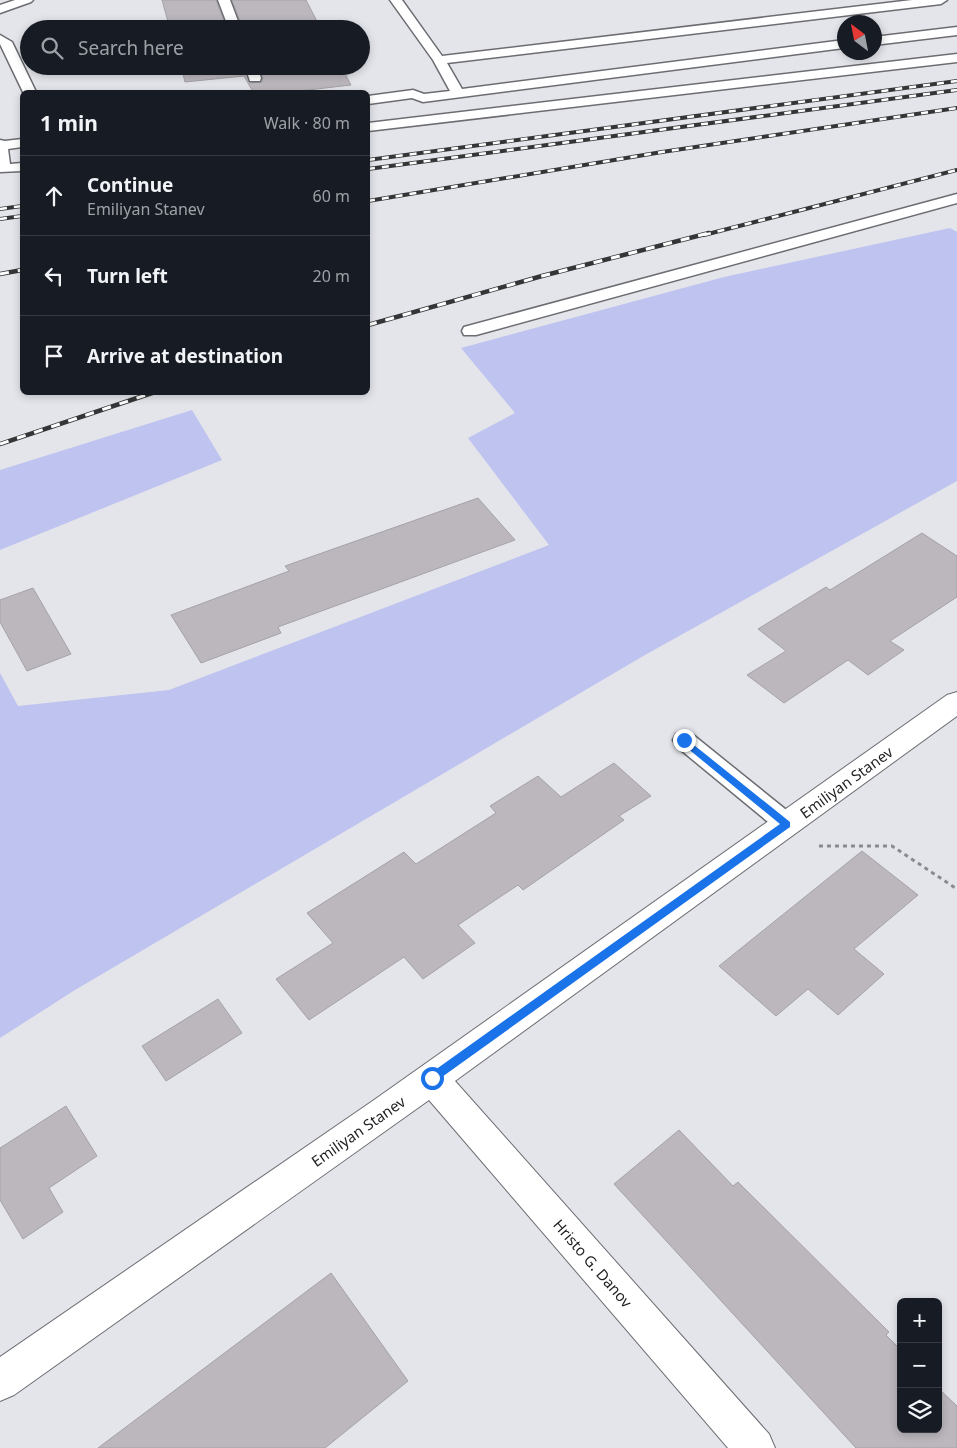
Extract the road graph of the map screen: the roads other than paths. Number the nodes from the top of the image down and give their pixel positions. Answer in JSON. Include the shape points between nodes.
{"nodes":[{"id":1,"x":27,"y":0,"type":"edge"},
{"id":2,"x":224,"y":0,"type":"edge"},
{"id":3,"x":396,"y":0,"type":"edge"},
{"id":4,"x":941,"y":0,"type":"edge"},
{"id":5,"x":0,"y":9,"type":"edge"},
{"id":6,"x":232,"y":20,"type":"edge"},
{"id":7,"x":705,"y":27,"type":"junction"},
{"id":8,"x":957,"y":31,"type":"edge"},
{"id":9,"x":0,"y":39,"type":"edge"},
{"id":10,"x":882,"y":39,"type":"edge"},
{"id":11,"x":837,"y":45,"type":"edge"},
{"id":12,"x":733,"y":57,"type":"junction"},
{"id":13,"x":957,"y":58,"type":"edge"},
{"id":14,"x":439,"y":60,"type":"junction"},
{"id":15,"x":20,"y":71,"type":"edge"},
{"id":16,"x":22,"y":75,"type":"edge"},
{"id":17,"x":758,"y":83,"type":"junction"},
{"id":18,"x":29,"y":90,"type":"edge"},
{"id":19,"x":458,"y":93,"type":"junction"},
{"id":20,"x":370,"y":100,"type":"edge"},
{"id":21,"x":370,"y":127,"type":"edge"},
{"id":22,"x":20,"y":143,"type":"edge"},
{"id":23,"x":0,"y":145,"type":"edge"},
{"id":24,"x":20,"y":166,"type":"edge"},
{"id":25,"x":957,"y":198,"type":"edge"},
{"id":26,"x":470,"y":331,"type":"dead end"},
{"id":27,"x":957,"y":702,"type":"edge"},
{"id":28,"x":684,"y":740,"type":"dead end"},
{"id":29,"x":786,"y":824,"type":"junction"},
{"id":30,"x":432,"y":1078,"type":"junction"},
{"id":31,"x":0,"y":1381,"type":"edge"},
{"id":32,"x":755,"y":1448,"type":"edge"}],
"edges":[{"from":1,"to":5,"type":"lane"},
{"from":2,"to":6,"type":"lane"},
{"from":3,"to":14,"type":"lane"},
{"from":4,"to":7,"type":"lane"},
{"from":7,"to":12,"type":"lane"},
{"from":7,"to":14,"type":"lane"},
{"from":8,"to":10,"type":"lane"},
{"from":9,"to":15,"type":"lane","via":[[6,42]]},
{"from":11,"to":12,"type":"lane"},
{"from":12,"to":17,"type":"lane"},
{"from":12,"to":19,"type":"lane"},
{"from":13,"to":17,"type":"lane"},
{"from":14,"to":19,"type":"lane"},
{"from":16,"to":18,"type":"lane"},
{"from":17,"to":21,"type":"lane"},
{"from":19,"to":20,"type":"lane"},
{"from":22,"to":23,"type":"lane"},
{"from":23,"to":24,"type":"lane","via":[[4,169]]},
{"from":25,"to":26,"type":"lane"},
{"from":27,"to":29,"type":"street","name":"Emiliyan Stanev"},
{"from":28,"to":29,"type":"lane"},
{"from":29,"to":30,"type":"street","name":"Emiliyan Stanev"},
{"from":30,"to":31,"type":"street","name":"Emiliyan Stanev"},
{"from":30,"to":32,"type":"street","name":"Hristo G. Danov"}]}
